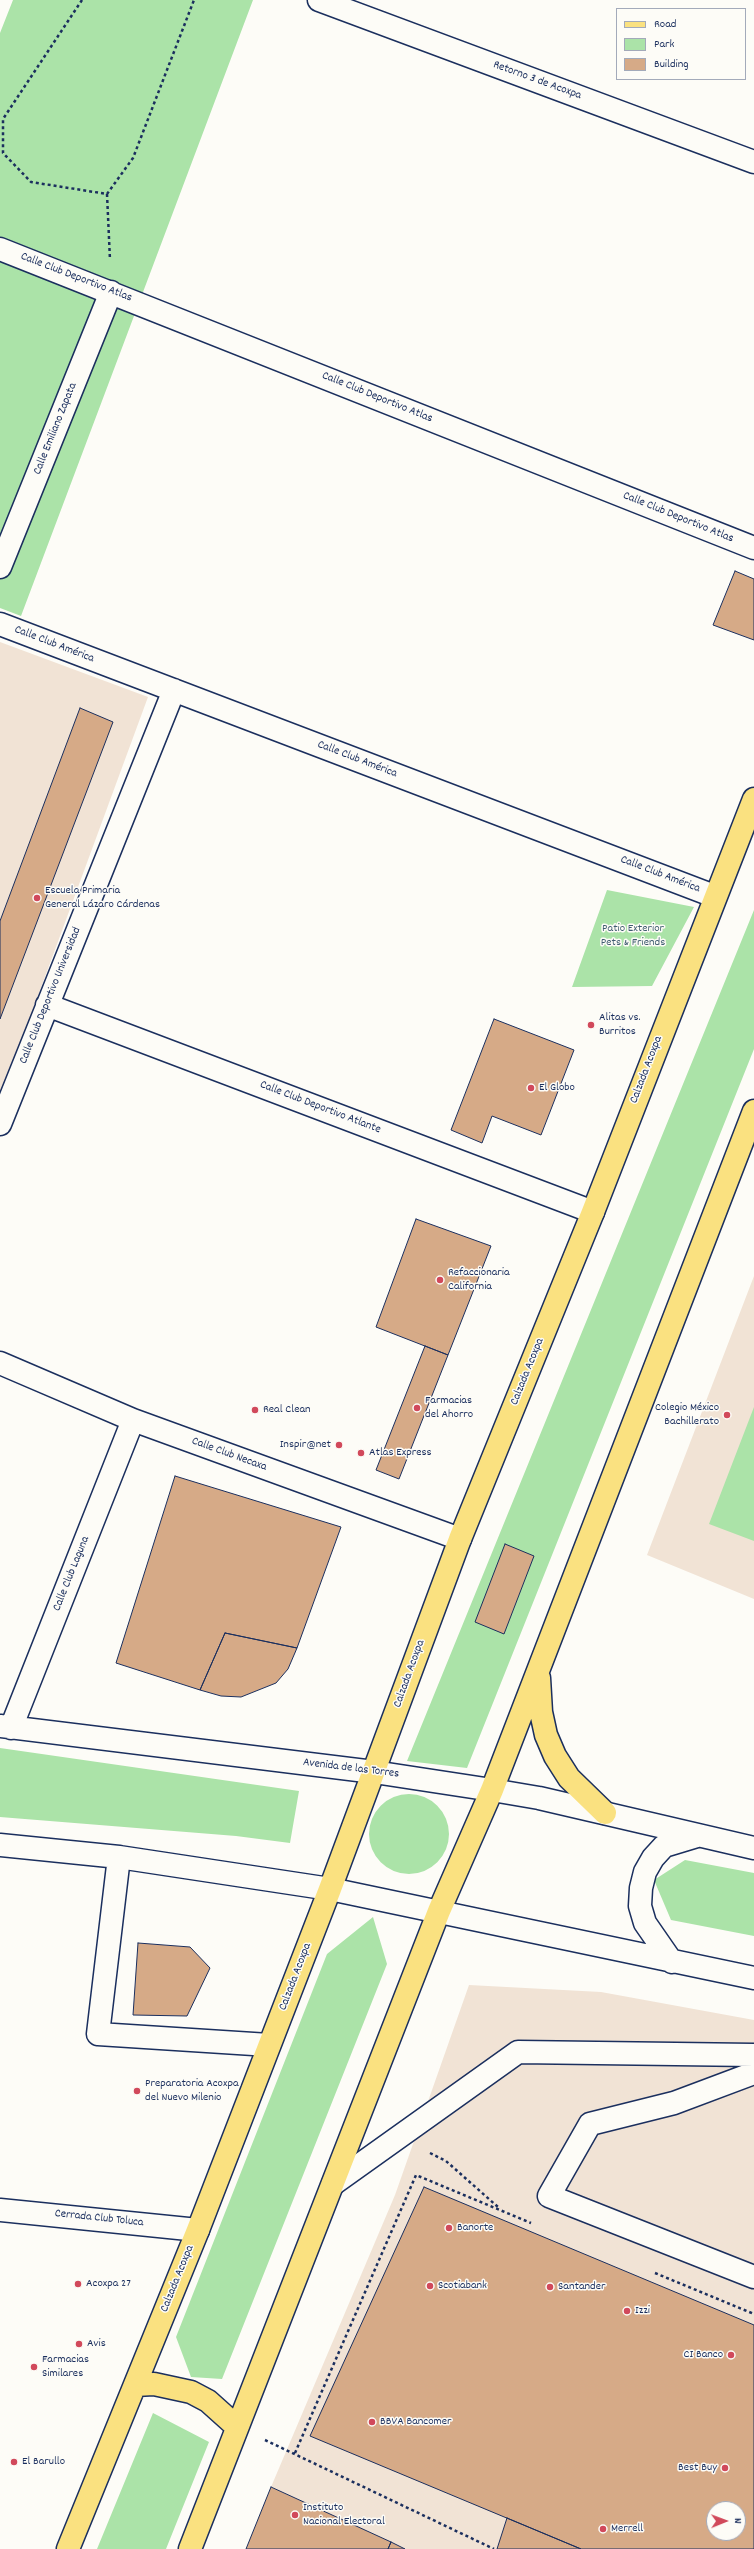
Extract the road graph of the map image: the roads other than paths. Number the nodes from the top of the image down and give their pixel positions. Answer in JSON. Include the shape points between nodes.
{"nodes":[{"id":1,"x":319,"y":0,"type":"edge"},
{"id":2,"x":754,"y":162,"type":"edge"},
{"id":3,"x":0,"y":249,"type":"edge"},
{"id":4,"x":111,"y":292,"type":"junction"},
{"id":5,"x":754,"y":548,"type":"edge"},
{"id":6,"x":0,"y":567,"type":"edge"},
{"id":7,"x":0,"y":624,"type":"edge"},
{"id":8,"x":174,"y":690,"type":"junction"},
{"id":9,"x":754,"y":798,"type":"edge"},
{"id":10,"x":714,"y":896,"type":"junction"},
{"id":11,"x":47,"y":1005,"type":"junction"},
{"id":12,"x":754,"y":1111,"type":"edge"},
{"id":13,"x":0,"y":1124,"type":"edge"},
{"id":14,"x":593,"y":1212,"type":"junction"},
{"id":15,"x":0,"y":1363,"type":"edge"},
{"id":16,"x":133,"y":1420,"type":"junction"},
{"id":17,"x":460,"y":1539,"type":"junction"},
{"id":18,"x":540,"y":1666,"type":"junction"},
{"id":19,"x":5,"y":1727,"type":"edge"},
{"id":20,"x":374,"y":1772,"type":"junction"},
{"id":21,"x":492,"y":1790,"type":"junction"},
{"id":22,"x":605,"y":1813,"type":"junction"},
{"id":23,"x":698,"y":1836,"type":"junction"},
{"id":24,"x":0,"y":1845,"type":"edge"},
{"id":25,"x":754,"y":1848,"type":"edge"},
{"id":26,"x":119,"y":1857,"type":"junction"},
{"id":27,"x":330,"y":1889,"type":"junction"},
{"id":28,"x":439,"y":1911,"type":"junction"},
{"id":29,"x":672,"y":1962,"type":"junction"},
{"id":30,"x":754,"y":1978,"type":"edge"},
{"id":31,"x":269,"y":2046,"type":"junction"},
{"id":32,"x":754,"y":2055,"type":"edge"},
{"id":33,"x":754,"y":2073,"type":"edge"},
{"id":34,"x":332,"y":2184,"type":"junction"},
{"id":35,"x":0,"y":2210,"type":"edge"},
{"id":36,"x":198,"y":2230,"type":"junction"},
{"id":37,"x":754,"y":2278,"type":"edge"},
{"id":38,"x":135,"y":2385,"type":"junction"},
{"id":39,"x":237,"y":2427,"type":"junction"},
{"id":40,"x":68,"y":2549,"type":"edge"},
{"id":41,"x":190,"y":2549,"type":"edge"}],
"edges":[{"from":1,"to":2,"type":"street","name":"Retorno 3 de Acoxpa"},
{"from":3,"to":4,"type":"street","name":"Calle Club Deportivo Atlas"},
{"from":4,"to":5,"type":"street","name":"Calle Club Deportivo Atlas"},
{"from":4,"to":6,"type":"street","name":"Calle Emiliano Zapata"},
{"from":7,"to":8,"type":"street","name":"Calle Club América"},
{"from":8,"to":10,"type":"street","name":"Calle Club América"},
{"from":8,"to":11,"type":"street","name":"Calle Club Deportivo Universidad"},
{"from":9,"to":10,"type":"main road","name":"Calzada Acoxpa"},
{"from":10,"to":14,"type":"main road","name":"Calzada Acoxpa"},
{"from":11,"to":13,"type":"street","name":"Calle Club Deportivo Universidad"},
{"from":11,"to":14,"type":"street","name":"Calle Club Deportivo Atlante"},
{"from":12,"to":18,"type":"main road"},
{"from":14,"to":17,"type":"main road","name":"Calzada Acoxpa"},
{"from":15,"to":16,"type":"street","name":"Calle Club Necaxa"},
{"from":16,"to":17,"type":"street","name":"Calle Club Necaxa"},
{"from":16,"to":19,"type":"street","name":"Calle Club Laguna"},
{"from":17,"to":20,"type":"main road","name":"Calzada Acoxpa"},
{"from":18,"to":21,"type":"main road"},
{"from":18,"to":22,"type":"main road","via":[[538,1689],[541,1712],[546,1735],[555,1756],[569,1778]]},
{"from":19,"to":20,"type":"street","name":"Avenida de las Torres"},
{"from":20,"to":21,"type":"street","name":"Avenida de las Torres"},
{"from":20,"to":27,"type":"main road","name":"Calzada Acoxpa"},
{"from":21,"to":22,"type":"street","name":"Avenida de las Torres"},
{"from":21,"to":28,"type":"main road"},
{"from":22,"to":23,"type":"street","name":"Avenida de las Torres"},
{"from":23,"to":25,"type":"street","name":"Avenida de las Torres"},
{"from":23,"to":29,"type":"street","name":"Avenida de las Torres","via":[[664,1846],[645,1872],[641,1888],[640,1906],[645,1923]]},
{"from":24,"to":26,"type":"street"},
{"from":26,"to":27,"type":"street"},
{"from":26,"to":31,"type":"street","via":[[98,2034]]},
{"from":27,"to":28,"type":"street"},
{"from":27,"to":31,"type":"main road","name":"Calzada Acoxpa"},
{"from":28,"to":29,"type":"street"},
{"from":28,"to":34,"type":"main road"},
{"from":29,"to":30,"type":"street"},
{"from":31,"to":36,"type":"main road","name":"Calzada Acoxpa"},
{"from":32,"to":34,"type":"street","via":[[518,2052]]},
{"from":33,"to":37,"type":"street","via":[[674,2104],[590,2124],[549,2196]]},
{"from":34,"to":39,"type":"main road"},
{"from":35,"to":36,"type":"street","name":"Cerrada Club Toluca"},
{"from":36,"to":38,"type":"main road","name":"Calzada Acoxpa"},
{"from":38,"to":39,"type":"main road","via":[[154,2384],[191,2392],[208,2400]]},
{"from":38,"to":40,"type":"main road","name":"Calzada Acoxpa"},
{"from":39,"to":41,"type":"main road"}]}
